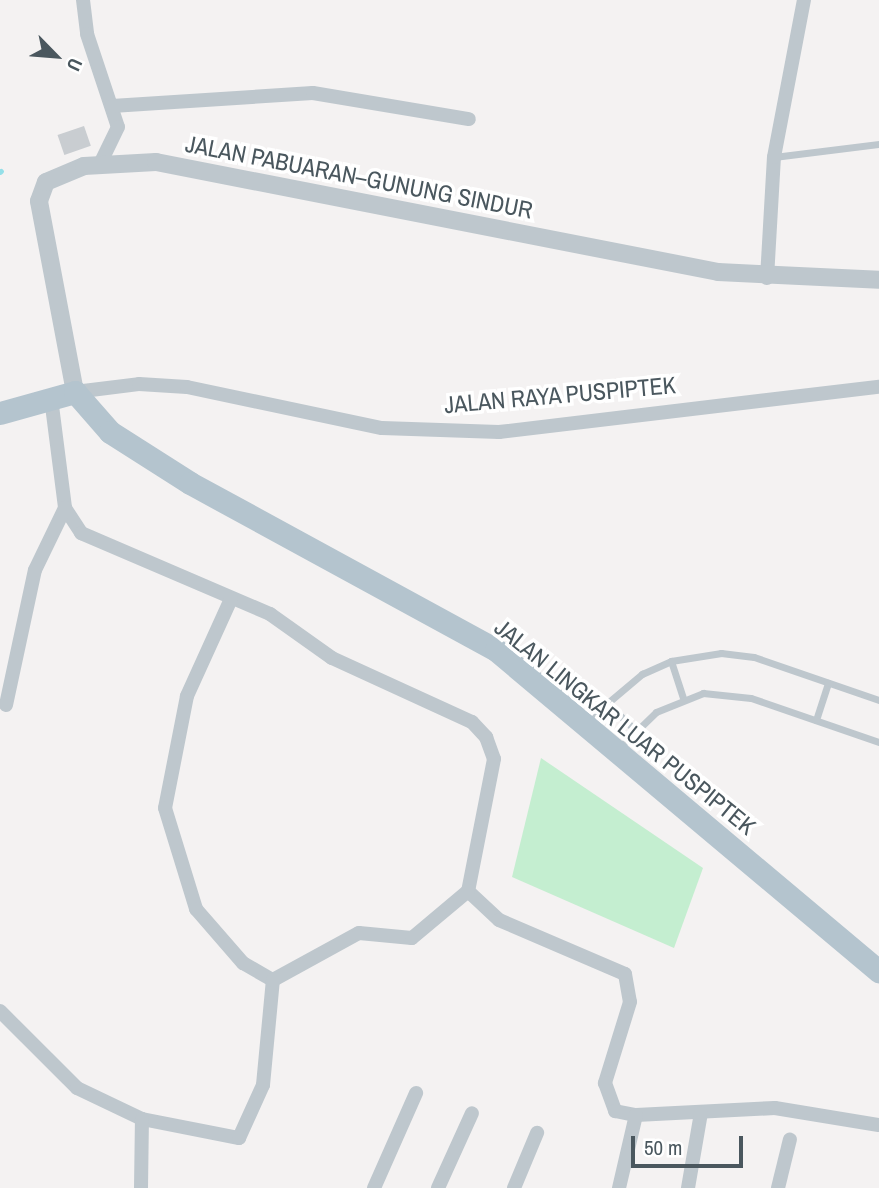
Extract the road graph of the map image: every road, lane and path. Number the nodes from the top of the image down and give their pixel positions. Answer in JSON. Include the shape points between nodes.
{"nodes":[{"id":1,"x":83,"y":0,"type":"edge"},
{"id":2,"x":804,"y":0,"type":"edge"},
{"id":3,"x":112,"y":106,"type":"junction"},
{"id":4,"x":469,"y":119,"type":"dead end"},
{"id":5,"x":879,"y":144,"type":"edge"},
{"id":6,"x":774,"y":157,"type":"junction"},
{"id":7,"x":100,"y":164,"type":"junction"},
{"id":8,"x":767,"y":278,"type":"junction"},
{"id":9,"x":879,"y":280,"type":"edge"},
{"id":10,"x":879,"y":387,"type":"edge"},
{"id":11,"x":75,"y":392,"type":"junction"},
{"id":12,"x":51,"y":398,"type":"junction"},
{"id":13,"x":0,"y":413,"type":"edge"},
{"id":14,"x":65,"y":508,"type":"junction"},
{"id":15,"x":232,"y":599,"type":"junction"},
{"id":16,"x":671,"y":661,"type":"junction"},
{"id":17,"x":828,"y":683,"type":"junction"},
{"id":18,"x":683,"y":697,"type":"junction"},
{"id":19,"x":879,"y":700,"type":"edge"},
{"id":20,"x":605,"y":701,"type":"junction"},
{"id":21,"x":6,"y":705,"type":"dead end"},
{"id":22,"x":816,"y":720,"type":"junction"},
{"id":23,"x":584,"y":722,"type":"junction"},
{"id":24,"x":634,"y":729,"type":"junction"},
{"id":25,"x":879,"y":742,"type":"edge"},
{"id":26,"x":617,"y":750,"type":"junction"},
{"id":27,"x":468,"y":891,"type":"junction"},
{"id":28,"x":879,"y":971,"type":"edge"},
{"id":29,"x":273,"y":980,"type":"junction"},
{"id":30,"x":0,"y":1011,"type":"edge"},
{"id":31,"x":416,"y":1093,"type":"dead end"},
{"id":32,"x":472,"y":1112,"type":"dead end"},
{"id":33,"x":701,"y":1113,"type":"junction"},
{"id":34,"x":636,"y":1115,"type":"junction"},
{"id":35,"x":142,"y":1119,"type":"junction"},
{"id":36,"x":879,"y":1125,"type":"edge"},
{"id":37,"x":537,"y":1133,"type":"dead end"},
{"id":38,"x":790,"y":1139,"type":"dead end"},
{"id":39,"x":141,"y":1188,"type":"edge"},
{"id":40,"x":374,"y":1188,"type":"edge"},
{"id":41,"x":438,"y":1188,"type":"edge"},
{"id":42,"x":514,"y":1188,"type":"edge"},
{"id":43,"x":620,"y":1188,"type":"edge"},
{"id":44,"x":688,"y":1188,"type":"edge"},
{"id":45,"x":778,"y":1188,"type":"edge"}],
"edges":[{"from":1,"to":3,"type":"street","via":[[87,34]]},
{"from":2,"to":6,"type":"street"},
{"from":3,"to":4,"type":"street","via":[[313,93]]},
{"from":3,"to":7,"type":"street","via":[[118,132]]},
{"from":5,"to":6,"type":"lane"},
{"from":6,"to":8,"type":"street"},
{"from":7,"to":8,"type":"street","name":"JALAN PABUARAN–GUNUNG SINDUR","via":[[156,162]]},
{"from":7,"to":11,"type":"street","name":"JALAN PABUARAN–GUNUNG SINDUR","via":[[46,182],[39,197]]},
{"from":8,"to":9,"type":"street","name":"JALAN PABUARAN–GUNUNG SINDUR"},
{"from":10,"to":11,"type":"street","name":"JALAN RAYA PUSPIPTEK","via":[[475,432],[382,428],[187,387],[139,384]]},
{"from":11,"to":12,"type":"main road","name":"JALAN RAYA PUSPIPTEK"},
{"from":11,"to":23,"type":"main road","name":"JALAN LINGKAR LUAR PUSPIPTEK","via":[[110,432],[178,476],[496,650]]},
{"from":12,"to":13,"type":"main road","name":"JALAN RAYA PUSPIPTEK"},
{"from":12,"to":14,"type":"street"},
{"from":14,"to":15,"type":"street","via":[[92,539]]},
{"from":14,"to":21,"type":"street","via":[[35,570]]},
{"from":15,"to":27,"type":"street","via":[[281,620],[331,658],[478,727],[494,759]]},
{"from":15,"to":29,"type":"street","via":[[187,696],[165,808],[196,909],[243,963]]},
{"from":16,"to":17,"type":"lane","via":[[721,653],[754,657]]},
{"from":16,"to":18,"type":"lane"},
{"from":16,"to":20,"type":"lane"},
{"from":17,"to":19,"type":"lane"},
{"from":17,"to":22,"type":"lane"},
{"from":18,"to":22,"type":"lane","via":[[726,693]]},
{"from":18,"to":24,"type":"lane"},
{"from":20,"to":23,"type":"lane"},
{"from":20,"to":24,"type":"lane"},
{"from":22,"to":25,"type":"lane"},
{"from":23,"to":26,"type":"main road","name":"JALAN LINGKAR LUAR PUSPIPTEK"},
{"from":24,"to":26,"type":"lane"},
{"from":26,"to":28,"type":"main road","name":"JALAN LINGKAR LUAR PUSPIPTEK"},
{"from":27,"to":29,"type":"street","via":[[412,938],[359,933]]},
{"from":27,"to":34,"type":"street","via":[[499,920],[625,974],[630,1002],[605,1094],[615,1111]]},
{"from":29,"to":35,"type":"street","via":[[263,1085],[242,1136],[220,1138]]},
{"from":30,"to":35,"type":"street","via":[[77,1088]]},
{"from":31,"to":40,"type":"street"},
{"from":32,"to":41,"type":"street"},
{"from":33,"to":34,"type":"street"},
{"from":33,"to":36,"type":"street","via":[[794,1109]]},
{"from":33,"to":44,"type":"street"},
{"from":34,"to":43,"type":"street"},
{"from":35,"to":39,"type":"street"},
{"from":37,"to":42,"type":"street"},
{"from":38,"to":45,"type":"street"}]}
